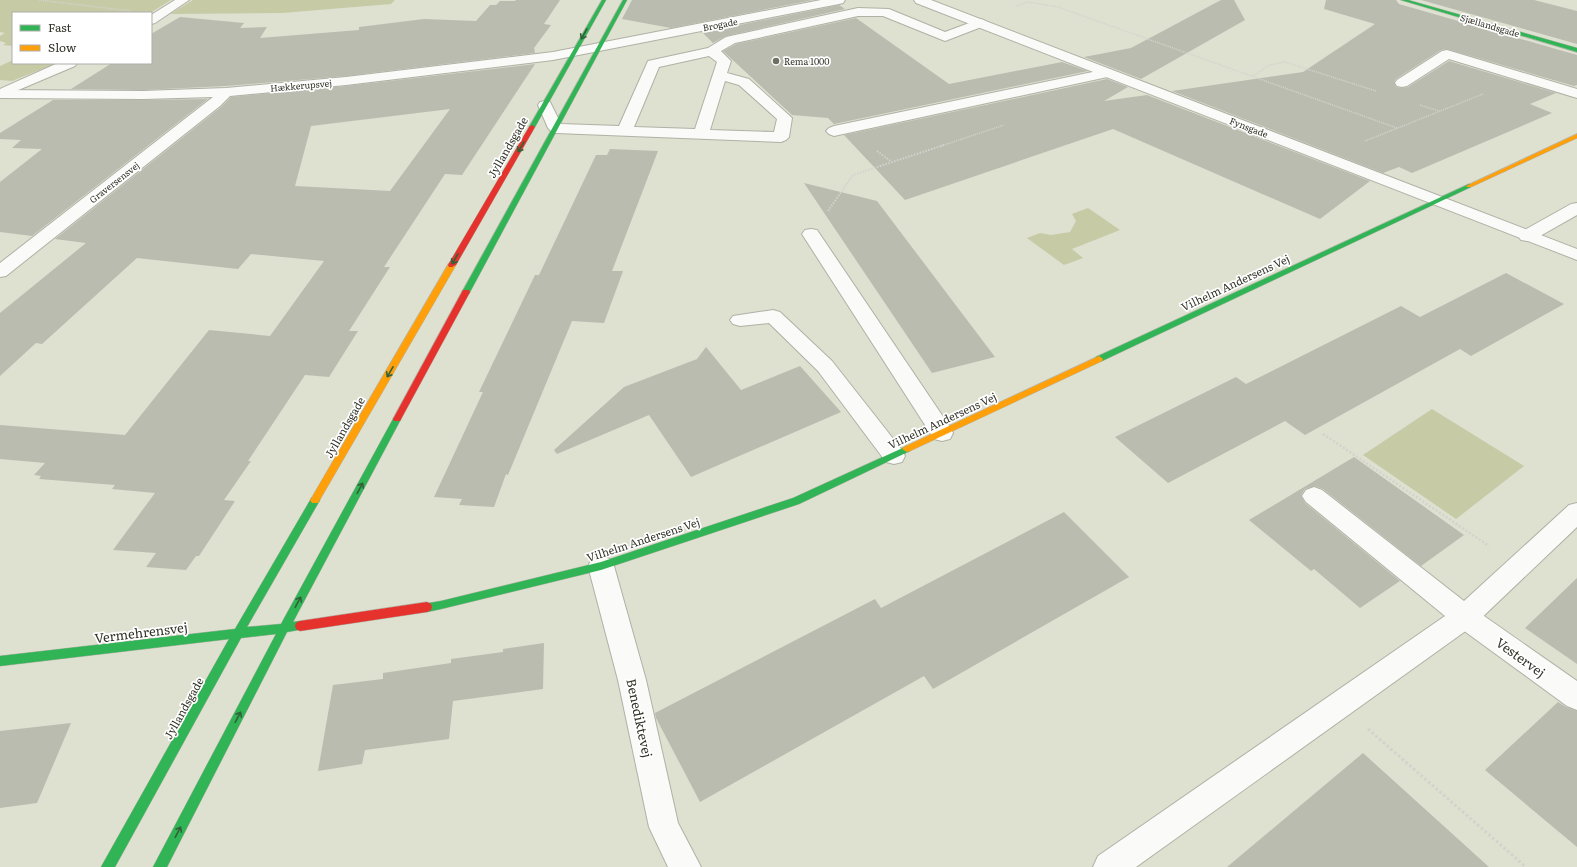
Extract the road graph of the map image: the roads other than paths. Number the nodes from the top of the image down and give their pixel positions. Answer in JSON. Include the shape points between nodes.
{"nodes":[{"id":1,"x":184,"y":0,"type":"edge"},
{"id":2,"x":604,"y":0,"type":"edge"},
{"id":3,"x":625,"y":0,"type":"edge"},
{"id":4,"x":839,"y":0,"type":"edge"},
{"id":5,"x":920,"y":0,"type":"edge"},
{"id":6,"x":1403,"y":0,"type":"edge"},
{"id":7,"x":152,"y":19,"type":"edge"},
{"id":8,"x":978,"y":22,"type":"junction"},
{"id":9,"x":600,"y":48,"type":"junction"},
{"id":10,"x":1577,"y":50,"type":"edge"},
{"id":11,"x":712,"y":51,"type":"junction"},
{"id":12,"x":575,"y":52,"type":"junction"},
{"id":13,"x":68,"y":64,"type":"edge"},
{"id":14,"x":1107,"y":72,"type":"junction"},
{"id":15,"x":719,"y":75,"type":"junction"},
{"id":16,"x":1402,"y":83,"type":"dead end"},
{"id":17,"x":226,"y":92,"type":"junction"},
{"id":18,"x":1,"y":94,"type":"edge"},
{"id":19,"x":1577,"y":94,"type":"edge"},
{"id":20,"x":545,"y":105,"type":"junction"},
{"id":21,"x":556,"y":128,"type":"junction"},
{"id":22,"x":625,"y":130,"type":"junction"},
{"id":23,"x":834,"y":131,"type":"dead end"},
{"id":24,"x":701,"y":133,"type":"junction"},
{"id":25,"x":1577,"y":136,"type":"edge"},
{"id":26,"x":1438,"y":201,"type":"junction"},
{"id":27,"x":1577,"y":208,"type":"edge"},
{"id":28,"x":811,"y":234,"type":"road end"},
{"id":29,"x":1527,"y":236,"type":"junction"},
{"id":30,"x":1577,"y":255,"type":"edge"},
{"id":31,"x":0,"y":272,"type":"edge"},
{"id":32,"x":740,"y":320,"type":"dead end"},
{"id":33,"x":942,"y":433,"type":"junction"},
{"id":34,"x":894,"y":456,"type":"junction"},
{"id":35,"x":1314,"y":496,"type":"dead end"},
{"id":36,"x":1577,"y":512,"type":"edge"},
{"id":37,"x":601,"y":566,"type":"junction"},
{"id":38,"x":1465,"y":617,"type":"junction"},
{"id":39,"x":284,"y":628,"type":"junction"},
{"id":40,"x":238,"y":633,"type":"junction"},
{"id":41,"x":0,"y":661,"type":"edge"},
{"id":42,"x":1577,"y":697,"type":"edge"},
{"id":43,"x":108,"y":867,"type":"edge"},
{"id":44,"x":160,"y":867,"type":"edge"},
{"id":45,"x":685,"y":867,"type":"edge"},
{"id":46,"x":1109,"y":867,"type":"edge"}],
"edges":[{"from":1,"to":7,"type":"street"},
{"from":2,"to":12,"type":"street","name":"Jyllandsgade","one_way":true},
{"from":3,"to":9,"type":"street"},
{"from":4,"to":9,"type":"street","name":"Brogade"},
{"from":5,"to":8,"type":"street","name":"Fynsgade"},
{"from":6,"to":10,"type":"street","name":"Sjællandsgade"},
{"from":8,"to":11,"type":"street","via":[[945,37],[885,12],[858,12],[731,40]]},
{"from":8,"to":14,"type":"street","name":"Fynsgade"},
{"from":9,"to":12,"type":"street","name":"Hækkerupsvej"},
{"from":9,"to":21,"type":"street"},
{"from":11,"to":15,"type":"street","via":[[724,61]]},
{"from":11,"to":22,"type":"street","via":[[653,64]]},
{"from":12,"to":17,"type":"street","name":"Hækkerupsvej","via":[[397,76]]},
{"from":12,"to":20,"type":"street","name":"Jyllandsgade"},
{"from":13,"to":18,"type":"street"},
{"from":14,"to":23,"type":"street"},
{"from":14,"to":26,"type":"street","name":"Fynsgade"},
{"from":15,"to":24,"type":"street"},
{"from":15,"to":24,"type":"street","via":[[744,82],[785,118],[781,137]]},
{"from":16,"to":19,"type":"street","via":[[1447,54]]},
{"from":17,"to":18,"type":"street","name":"Hækkerupsvej","via":[[143,95]]},
{"from":17,"to":31,"type":"street","name":"Graversensvej"},
{"from":20,"to":21,"type":"street"},
{"from":20,"to":40,"type":"street","name":"Jyllandsgade","one_way":true},
{"from":21,"to":22,"type":"street"},
{"from":39,"to":21,"type":"street","one_way":true},
{"from":22,"to":24,"type":"street"},
{"from":25,"to":26,"type":"street","name":"Vilhelm Andersens Vej"},
{"from":26,"to":29,"type":"street","name":"Fynsgade"},
{"from":26,"to":33,"type":"street","name":"Vilhelm Andersens Vej"},
{"from":27,"to":29,"type":"street"},
{"from":28,"to":33,"type":"street"},
{"from":29,"to":30,"type":"street","name":"Fynsgade"},
{"from":32,"to":34,"type":"street","via":[[773,316],[825,366]]},
{"from":33,"to":34,"type":"street","name":"Vilhelm Andersens Vej"},
{"from":34,"to":37,"type":"street","name":"Vilhelm Andersens Vej","via":[[796,501]]},
{"from":35,"to":38,"type":"street","name":"Vestervej"},
{"from":36,"to":38,"type":"street"},
{"from":37,"to":39,"type":"street","name":"Vilhelm Andersens Vej","via":[[441,605]]},
{"from":37,"to":45,"type":"street","name":"Benediktevej","via":[[632,680],[664,827]]},
{"from":38,"to":42,"type":"street","name":"Vestervej"},
{"from":38,"to":46,"type":"street"},
{"from":39,"to":40,"type":"street","name":"Vermehrensvej"},
{"from":44,"to":39,"type":"street","one_way":true},
{"from":40,"to":41,"type":"street","name":"Vermehrensvej"},
{"from":40,"to":43,"type":"street","name":"Jyllandsgade"}]}
